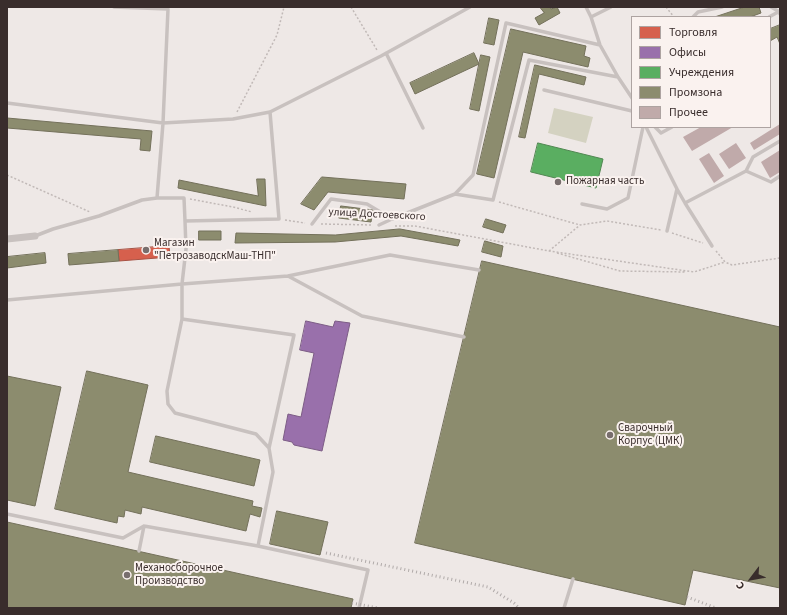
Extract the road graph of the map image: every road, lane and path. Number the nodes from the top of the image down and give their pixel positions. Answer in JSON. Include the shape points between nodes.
{"nodes":[{"id":1,"x":114,"y":7,"type":"edge"},
{"id":2,"x":284,"y":7,"type":"edge"},
{"id":3,"x":351,"y":7,"type":"edge"},
{"id":4,"x":470,"y":7,"type":"edge"},
{"id":5,"x":586,"y":7,"type":"edge"},
{"id":6,"x":611,"y":7,"type":"edge"},
{"id":7,"x":666,"y":7,"type":"edge"},
{"id":8,"x":722,"y":7,"type":"edge"},
{"id":9,"x":771,"y":7,"type":"edge"},
{"id":10,"x":138,"y":8,"type":"edge"},
{"id":11,"x":779,"y":12,"type":"edge"},
{"id":12,"x":673,"y":16,"type":"edge"},
{"id":13,"x":694,"y":16,"type":"edge"},
{"id":14,"x":591,"y":17,"type":"junction"},
{"id":15,"x":600,"y":45,"type":"junction"},
{"id":16,"x":386,"y":53,"type":"junction"},
{"id":17,"x":381,"y":56,"type":"junction"},
{"id":18,"x":618,"y":77,"type":"junction"},
{"id":19,"x":544,"y":90,"type":"dead end"},
{"id":20,"x":631,"y":96,"type":"edge"},
{"id":21,"x":7,"y":103,"type":"edge"},
{"id":22,"x":631,"y":111,"type":"edge"},
{"id":23,"x":270,"y":112,"type":"junction"},
{"id":24,"x":233,"y":119,"type":"junction"},
{"id":25,"x":163,"y":123,"type":"junction"},
{"id":26,"x":423,"y":128,"type":"dead end"},
{"id":27,"x":643,"y":128,"type":"edge"},
{"id":28,"x":646,"y":128,"type":"edge"},
{"id":29,"x":656,"y":128,"type":"edge"},
{"id":30,"x":670,"y":128,"type":"edge"},
{"id":31,"x":780,"y":141,"type":"edge"},
{"id":32,"x":746,"y":171,"type":"junction"},
{"id":33,"x":7,"y":175,"type":"edge"},
{"id":34,"x":780,"y":176,"type":"edge"},
{"id":35,"x":677,"y":189,"type":"junction"},
{"id":36,"x":455,"y":194,"type":"junction"},
{"id":37,"x":157,"y":198,"type":"junction"},
{"id":38,"x":184,"y":198,"type":"junction"},
{"id":39,"x":493,"y":200,"type":"junction"},
{"id":40,"x":582,"y":204,"type":"dead end"},
{"id":41,"x":685,"y":204,"type":"junction"},
{"id":42,"x":256,"y":213,"type":"dead end"},
{"id":43,"x":99,"y":216,"type":"junction"},
{"id":44,"x":279,"y":219,"type":"junction"},
{"id":45,"x":392,"y":219,"type":"junction"},
{"id":46,"x":186,"y":221,"type":"junction"},
{"id":47,"x":312,"y":224,"type":"junction"},
{"id":48,"x":379,"y":225,"type":"joint"},
{"id":49,"x":580,"y":225,"type":"junction"},
{"id":50,"x":393,"y":226,"type":"dead end"},
{"id":51,"x":667,"y":231,"type":"junction"},
{"id":52,"x":35,"y":236,"type":"joint"},
{"id":53,"x":7,"y":239,"type":"edge"},
{"id":54,"x":712,"y":246,"type":"junction"},
{"id":55,"x":549,"y":251,"type":"junction"},
{"id":56,"x":780,"y":258,"type":"edge"},
{"id":57,"x":725,"y":262,"type":"junction"},
{"id":58,"x":479,"y":270,"type":"dead end"},
{"id":59,"x":694,"y":272,"type":"junction"},
{"id":60,"x":288,"y":276,"type":"junction"},
{"id":61,"x":182,"y":284,"type":"junction"},
{"id":62,"x":7,"y":300,"type":"edge"},
{"id":63,"x":182,"y":319,"type":"junction"},
{"id":64,"x":464,"y":337,"type":"dead end"},
{"id":65,"x":269,"y":448,"type":"junction"},
{"id":66,"x":7,"y":514,"type":"edge"},
{"id":67,"x":144,"y":526,"type":"junction"},
{"id":68,"x":258,"y":546,"type":"junction"},
{"id":69,"x":139,"y":551,"type":"dead end"},
{"id":70,"x":572,"y":579,"type":"dead end"},
{"id":71,"x":360,"y":608,"type":"edge"},
{"id":72,"x":564,"y":608,"type":"edge"}],
"edges":[{"from":1,"to":10,"type":"lane"},
{"from":2,"to":24,"type":"path","via":[[277,35]]},
{"from":3,"to":17,"type":"path"},
{"from":4,"to":16,"type":"lane"},
{"from":5,"to":14,"type":"lane"},
{"from":6,"to":14,"type":"lane"},
{"from":7,"to":12,"type":"path"},
{"from":8,"to":13,"type":"lane","via":[[698,12]]},
{"from":9,"to":11,"type":"lane"},
{"from":10,"to":25,"type":"lane","via":[[168,9]]},
{"from":14,"to":15,"type":"lane"},
{"from":15,"to":18,"type":"lane"},
{"from":15,"to":36,"type":"lane","via":[[506,23],[473,175]]},
{"from":16,"to":17,"type":"lane"},
{"from":16,"to":26,"type":"lane"},
{"from":17,"to":23,"type":"lane"},
{"from":18,"to":20,"type":"lane"},
{"from":18,"to":39,"type":"lane","via":[[529,60]]},
{"from":19,"to":22,"type":"lane"},
{"from":21,"to":25,"type":"lane"},
{"from":23,"to":24,"type":"lane"},
{"from":23,"to":44,"type":"lane"},
{"from":24,"to":25,"type":"lane"},
{"from":25,"to":37,"type":"lane"},
{"from":27,"to":40,"type":"lane","via":[[628,198],[607,209]]},
{"from":28,"to":35,"type":"lane"},
{"from":29,"to":30,"type":"lane","via":[[661,133]]},
{"from":31,"to":32,"type":"lane","via":[[753,157]]},
{"from":32,"to":34,"type":"lane","via":[[771,182]]},
{"from":32,"to":41,"type":"lane"},
{"from":33,"to":43,"type":"path"},
{"from":35,"to":41,"type":"lane"},
{"from":35,"to":51,"type":"lane"},
{"from":36,"to":39,"type":"lane"},
{"from":36,"to":45,"type":"lane"},
{"from":37,"to":38,"type":"lane"},
{"from":37,"to":43,"type":"lane","via":[[142,200]]},
{"from":38,"to":42,"type":"path"},
{"from":38,"to":46,"type":"lane"},
{"from":39,"to":49,"type":"path"},
{"from":41,"to":54,"type":"lane"},
{"from":43,"to":52,"type":"lane"},
{"from":44,"to":46,"type":"lane"},
{"from":44,"to":47,"type":"path","name":"улица Достоевского"},
{"from":45,"to":47,"type":"lane","via":[[367,204],[331,199]]},
{"from":45,"to":48,"type":"lane"},
{"from":46,"to":61,"type":"lane"},
{"from":47,"to":48,"type":"path","name":"улица Достоевского"},
{"from":49,"to":51,"type":"path","via":[[607,221]]},
{"from":49,"to":55,"type":"path"},
{"from":50,"to":55,"type":"path","name":"улица Достоевского","via":[[415,226]]},
{"from":51,"to":54,"type":"path"},
{"from":52,"to":53,"type":"street"},
{"from":54,"to":57,"type":"path"},
{"from":55,"to":59,"type":"path"},
{"from":55,"to":59,"type":"path","via":[[620,271]]},
{"from":56,"to":57,"type":"path","via":[[732,265]]},
{"from":57,"to":59,"type":"path"},
{"from":58,"to":60,"type":"lane","via":[[390,256]]},
{"from":60,"to":61,"type":"lane"},
{"from":60,"to":64,"type":"lane","via":[[362,316]]},
{"from":61,"to":62,"type":"lane"},
{"from":61,"to":63,"type":"lane"},
{"from":63,"to":65,"type":"lane","via":[[167,391],[168,404],[175,413],[256,434]]},
{"from":63,"to":65,"type":"lane","via":[[294,335]]},
{"from":65,"to":68,"type":"lane","via":[[273,472]]},
{"from":66,"to":67,"type":"lane","via":[[123,538]]},
{"from":67,"to":68,"type":"lane"},
{"from":67,"to":69,"type":"lane"},
{"from":68,"to":71,"type":"lane","via":[[368,570]]},
{"from":70,"to":72,"type":"lane"}]}
